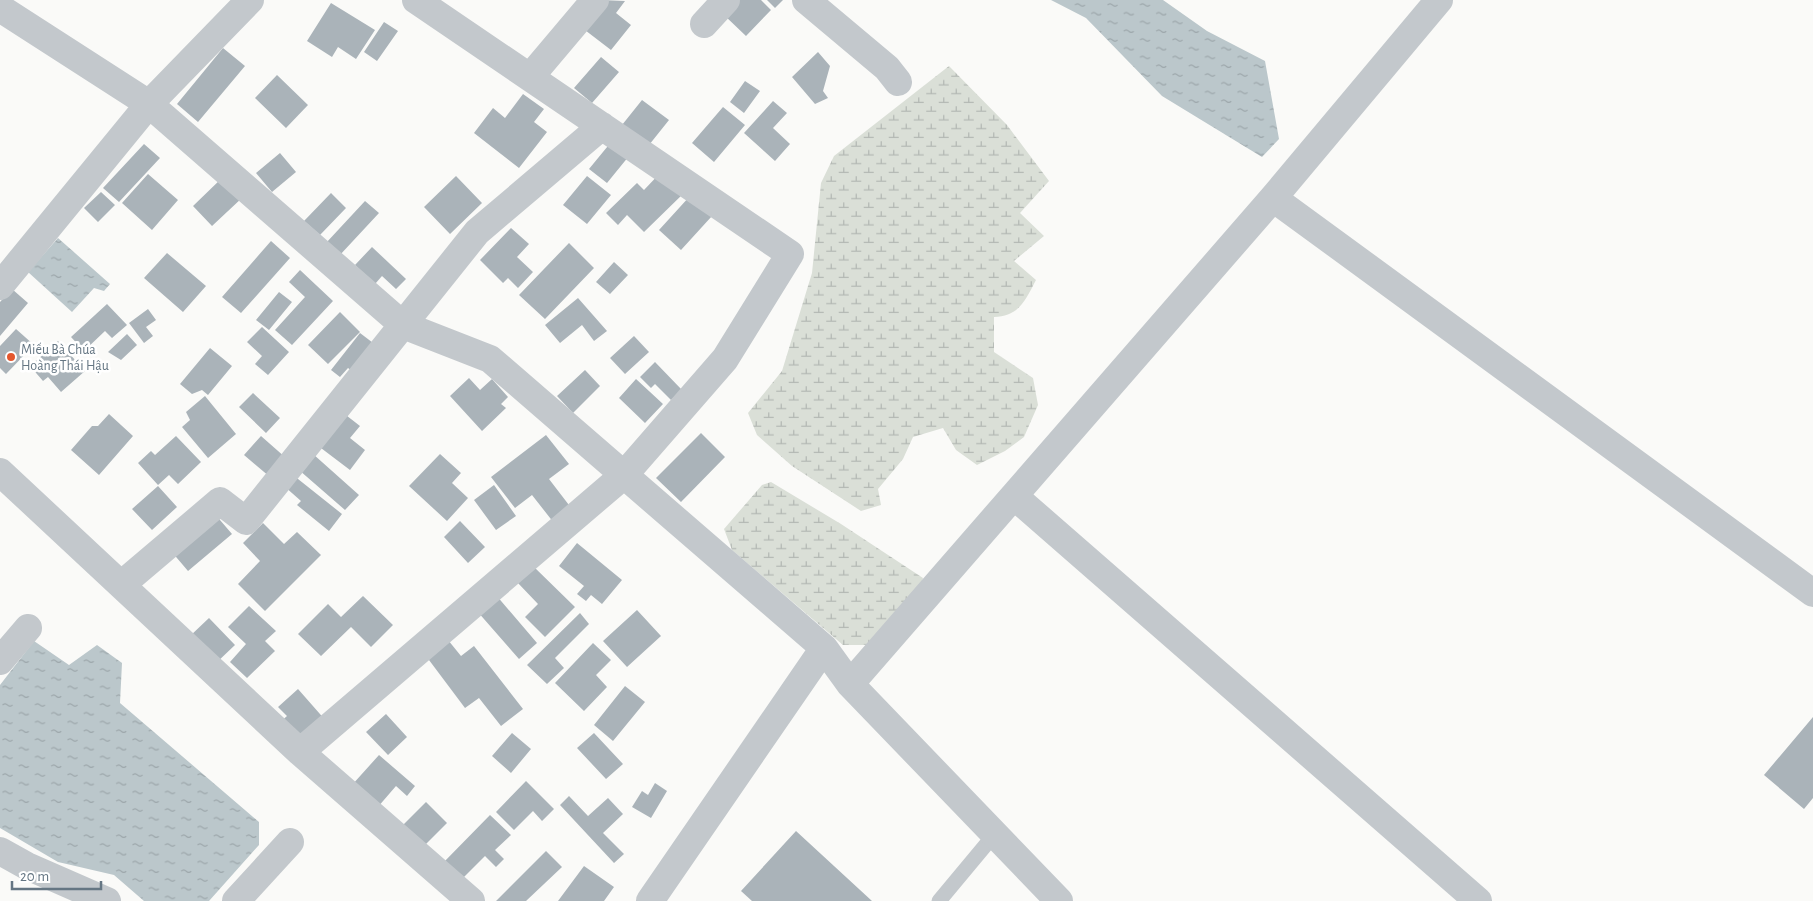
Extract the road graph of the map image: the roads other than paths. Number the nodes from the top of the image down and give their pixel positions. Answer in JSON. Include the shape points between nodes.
{"nodes":[{"id":1,"x":250,"y":0,"type":"edge"},
{"id":2,"x":416,"y":0,"type":"edge"},
{"id":3,"x":595,"y":0,"type":"edge"},
{"id":4,"x":726,"y":0,"type":"edge"},
{"id":5,"x":806,"y":0,"type":"edge"},
{"id":6,"x":1439,"y":0,"type":"edge"},
{"id":7,"x":0,"y":8,"type":"edge"},
{"id":8,"x":704,"y":24,"type":"dead end"},
{"id":9,"x":530,"y":77,"type":"junction"},
{"id":10,"x":898,"y":82,"type":"dead end"},
{"id":11,"x":149,"y":104,"type":"junction"},
{"id":12,"x":602,"y":126,"type":"junction"},
{"id":13,"x":1272,"y":198,"type":"junction"},
{"id":14,"x":0,"y":286,"type":"edge"},
{"id":15,"x":403,"y":325,"type":"junction"},
{"id":16,"x":624,"y":475,"type":"junction"},
{"id":17,"x":1,"y":476,"type":"edge"},
{"id":18,"x":1014,"y":496,"type":"junction"},
{"id":19,"x":121,"y":585,"type":"junction"},
{"id":20,"x":1813,"y":593,"type":"edge"},
{"id":21,"x":28,"y":628,"type":"dead end"},
{"id":22,"x":824,"y":648,"type":"junction"},
{"id":23,"x":0,"y":661,"type":"edge"},
{"id":24,"x":850,"y":684,"type":"junction"},
{"id":25,"x":300,"y":752,"type":"junction"},
{"id":26,"x":994,"y":835,"type":"junction"},
{"id":27,"x":290,"y":842,"type":"dead end"},
{"id":28,"x":0,"y":850,"type":"edge"},
{"id":29,"x":107,"y":901,"type":"edge"},
{"id":30,"x":236,"y":901,"type":"edge"},
{"id":31,"x":471,"y":901,"type":"edge"},
{"id":32,"x":650,"y":901,"type":"edge"},
{"id":33,"x":939,"y":901,"type":"edge"},
{"id":34,"x":1059,"y":901,"type":"edge"},
{"id":35,"x":1478,"y":901,"type":"edge"}],
"edges":[{"from":1,"to":11,"type":"street"},
{"from":2,"to":9,"type":"street"},
{"from":3,"to":9,"type":"street"},
{"from":4,"to":8,"type":"street"},
{"from":5,"to":10,"type":"street","via":[[888,68]]},
{"from":6,"to":13,"type":"street"},
{"from":7,"to":11,"type":"street"},
{"from":9,"to":12,"type":"street"},
{"from":11,"to":14,"type":"street"},
{"from":11,"to":15,"type":"street"},
{"from":12,"to":15,"type":"street","via":[[477,232]]},
{"from":12,"to":16,"type":"street","via":[[790,254],[726,359]]},
{"from":13,"to":18,"type":"street"},
{"from":13,"to":20,"type":"street"},
{"from":15,"to":16,"type":"street","via":[[490,359]]},
{"from":15,"to":19,"type":"street","via":[[246,521],[220,501]]},
{"from":16,"to":22,"type":"street"},
{"from":16,"to":25,"type":"street"},
{"from":17,"to":19,"type":"street"},
{"from":18,"to":24,"type":"street"},
{"from":18,"to":35,"type":"street"},
{"from":19,"to":25,"type":"street"},
{"from":21,"to":23,"type":"street"},
{"from":22,"to":24,"type":"street"},
{"from":22,"to":32,"type":"street"},
{"from":24,"to":26,"type":"street"},
{"from":25,"to":31,"type":"street"},
{"from":26,"to":33,"type":"lane"},
{"from":26,"to":34,"type":"street"},
{"from":27,"to":30,"type":"street"},
{"from":28,"to":29,"type":"street","via":[[27,866]]}]}
